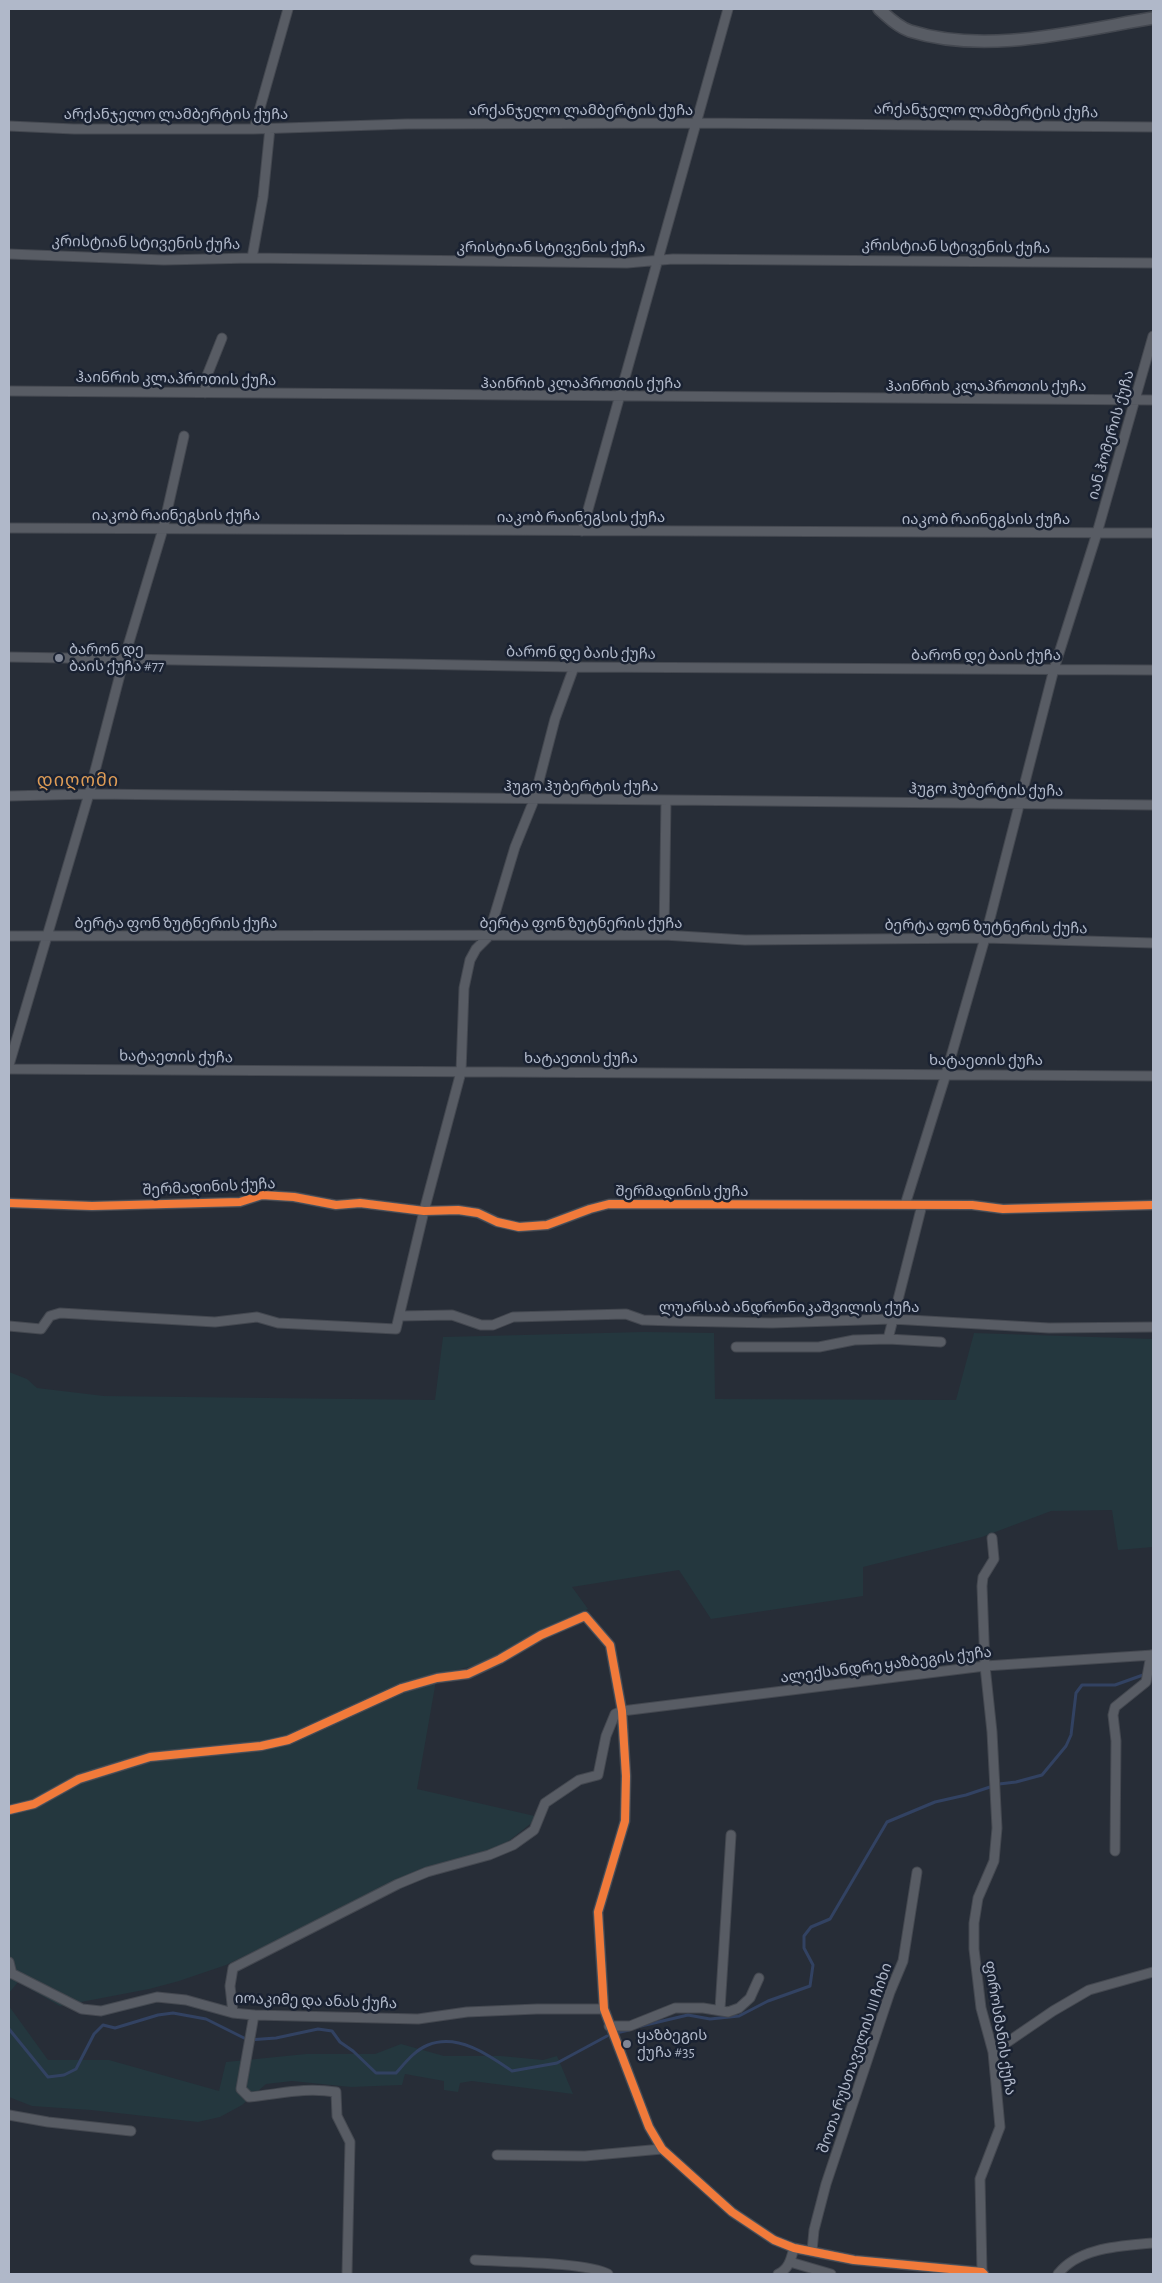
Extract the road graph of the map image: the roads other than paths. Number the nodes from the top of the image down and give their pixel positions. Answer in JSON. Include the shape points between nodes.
{"nodes":[{"id":1,"x":288,"y":9,"type":"edge"},
{"id":2,"x":728,"y":9,"type":"edge"},
{"id":3,"x":879,"y":9,"type":"edge"},
{"id":4,"x":1153,"y":18,"type":"edge"},
{"id":5,"x":697,"y":123,"type":"junction"},
{"id":6,"x":9,"y":126,"type":"edge"},
{"id":7,"x":1153,"y":127,"type":"edge"},
{"id":8,"x":270,"y":128,"type":"junction"},
{"id":9,"x":254,"y":129,"type":"junction"},
{"id":10,"x":9,"y":254,"type":"edge"},
{"id":11,"x":252,"y":258,"type":"junction"},
{"id":12,"x":658,"y":261,"type":"junction"},
{"id":13,"x":1153,"y":263,"type":"edge"},
{"id":14,"x":1153,"y":336,"type":"edge"},
{"id":15,"x":222,"y":338,"type":"dead end"},
{"id":16,"x":9,"y":391,"type":"edge"},
{"id":17,"x":205,"y":393,"type":"junction"},
{"id":18,"x":621,"y":397,"type":"junction"},
{"id":19,"x":1135,"y":400,"type":"junction"},
{"id":20,"x":1153,"y":400,"type":"edge"},
{"id":21,"x":184,"y":436,"type":"dead end"},
{"id":22,"x":9,"y":528,"type":"edge"},
{"id":23,"x":163,"y":529,"type":"junction"},
{"id":24,"x":582,"y":531,"type":"junction"},
{"id":25,"x":1097,"y":533,"type":"junction"},
{"id":26,"x":1153,"y":533,"type":"edge"},
{"id":27,"x":9,"y":657,"type":"edge"},
{"id":28,"x":124,"y":660,"type":"junction"},
{"id":29,"x":574,"y":667,"type":"junction"},
{"id":30,"x":1054,"y":669,"type":"junction"},
{"id":31,"x":1153,"y":670,"type":"edge"},
{"id":32,"x":89,"y":794,"type":"junction"},
{"id":33,"x":9,"y":796,"type":"edge"},
{"id":34,"x":534,"y":800,"type":"junction"},
{"id":35,"x":666,"y":800,"type":"junction"},
{"id":36,"x":1020,"y":804,"type":"junction"},
{"id":37,"x":1153,"y":805,"type":"edge"},
{"id":38,"x":664,"y":935,"type":"junction"},
{"id":39,"x":9,"y":936,"type":"edge"},
{"id":40,"x":47,"y":937,"type":"junction"},
{"id":41,"x":488,"y":937,"type":"junction"},
{"id":42,"x":985,"y":938,"type":"junction"},
{"id":43,"x":1153,"y":943,"type":"edge"},
{"id":44,"x":9,"y":1065,"type":"edge"},
{"id":45,"x":9,"y":1069,"type":"edge"},
{"id":46,"x":461,"y":1072,"type":"junction"},
{"id":47,"x":946,"y":1074,"type":"junction"},
{"id":48,"x":1153,"y":1076,"type":"edge"},
{"id":49,"x":9,"y":1203,"type":"edge"},
{"id":50,"x":905,"y":1205,"type":"junction"},
{"id":51,"x":922,"y":1205,"type":"junction"},
{"id":52,"x":1153,"y":1205,"type":"edge"},
{"id":53,"x":424,"y":1211,"type":"junction"},
{"id":54,"x":400,"y":1316,"type":"junction"},
{"id":55,"x":892,"y":1319,"type":"junction"},
{"id":56,"x":9,"y":1326,"type":"edge"},
{"id":57,"x":1153,"y":1327,"type":"edge"},
{"id":58,"x":888,"y":1339,"type":"junction"},
{"id":59,"x":941,"y":1342,"type":"dead end"},
{"id":60,"x":736,"y":1347,"type":"dead end"},
{"id":61,"x":992,"y":1538,"type":"dead end"},
{"id":62,"x":1151,"y":1657,"type":"edge"},
{"id":63,"x":985,"y":1666,"type":"junction"},
{"id":64,"x":622,"y":1711,"type":"junction"},
{"id":65,"x":9,"y":1810,"type":"edge"},
{"id":66,"x":731,"y":1835,"type":"dead end"},
{"id":67,"x":1115,"y":1851,"type":"dead end"},
{"id":68,"x":917,"y":1872,"type":"dead end"},
{"id":69,"x":9,"y":1962,"type":"edge"},
{"id":70,"x":1153,"y":1972,"type":"edge"},
{"id":71,"x":11,"y":1973,"type":"edge"},
{"id":72,"x":759,"y":1978,"type":"dead end"},
{"id":73,"x":604,"y":2009,"type":"junction"},
{"id":74,"x":720,"y":2009,"type":"junction"},
{"id":75,"x":233,"y":2012,"type":"junction"},
{"id":76,"x":254,"y":2015,"type":"junction"},
{"id":77,"x":609,"y":2026,"type":"junction"},
{"id":78,"x":993,"y":2052,"type":"junction"},
{"id":79,"x":9,"y":2115,"type":"edge"},
{"id":80,"x":131,"y":2130,"type":"dead end"},
{"id":81,"x":662,"y":2149,"type":"junction"},
{"id":82,"x":496,"y":2154,"type":"dead end"},
{"id":83,"x":1153,"y":2242,"type":"edge"},
{"id":84,"x":794,"y":2248,"type":"junction"},
{"id":85,"x":812,"y":2251,"type":"junction"},
{"id":86,"x":475,"y":2260,"type":"dead end"},
{"id":87,"x":790,"y":2262,"type":"junction"},
{"id":88,"x":983,"y":2273,"type":"edge"},
{"id":89,"x":347,"y":2274,"type":"edge"},
{"id":90,"x":608,"y":2274,"type":"edge"},
{"id":91,"x":778,"y":2274,"type":"edge"},
{"id":92,"x":831,"y":2274,"type":"edge"},
{"id":93,"x":1058,"y":2274,"type":"edge"}],
"edges":[{"from":1,"to":9,"type":"street"},
{"from":2,"to":5,"type":"street"},
{"from":3,"to":4,"type":"street","via":[[908,31],[976,42],[1055,34]]},
{"from":5,"to":7,"type":"street","name":"არქანჯელო ლამბერტის ქუჩა"},
{"from":5,"to":8,"type":"street","name":"არქანჯელო ლამბერტის ქუჩა"},
{"from":5,"to":12,"type":"street"},
{"from":6,"to":9,"type":"street","name":"არქანჯელო ლამბერტის ქუჩა"},
{"from":8,"to":9,"type":"street","name":"არქანჯელო ლამბერტის ქუჩა"},
{"from":8,"to":11,"type":"street","via":[[263,197]]},
{"from":10,"to":11,"type":"street","name":"კრისტიან სტივენის ქუჩა","via":[[164,260]]},
{"from":11,"to":12,"type":"street","name":"კრისტიან სტივენის ქუჩა"},
{"from":12,"to":13,"type":"street","name":"კრისტიან სტივენის ქუჩა"},
{"from":12,"to":18,"type":"street"},
{"from":14,"to":19,"type":"street","name":"იან ჰომერის ქუჩა"},
{"from":15,"to":17,"type":"street","via":[[206,378]]},
{"from":16,"to":17,"type":"street","name":"ჰაინრიხ კლაპროთის ქუჩა"},
{"from":17,"to":18,"type":"street","name":"ჰაინრიხ კლაპროთის ქუჩა"},
{"from":18,"to":19,"type":"street","name":"ჰაინრიხ კლაპროთის ქუჩა"},
{"from":18,"to":24,"type":"street"},
{"from":19,"to":20,"type":"street","name":"ჰაინრიხ კლაპროთის ქუჩა"},
{"from":19,"to":25,"type":"street","name":"იან ჰომერის ქუჩა"},
{"from":21,"to":23,"type":"street"},
{"from":22,"to":23,"type":"street","name":"იაკობ რაინეგსის ქუჩა"},
{"from":23,"to":24,"type":"street","name":"იაკობ რაინეგსის ქუჩა"},
{"from":23,"to":28,"type":"street"},
{"from":24,"to":25,"type":"street","name":"იაკობ რაინეგსის ქუჩა"},
{"from":25,"to":26,"type":"street","name":"იაკობ რაინეგსის ქუჩა"},
{"from":25,"to":30,"type":"street","name":"იან ჰომერის ქუჩა"},
{"from":27,"to":28,"type":"street","name":"ბარონ დე ბაის ქუჩა"},
{"from":28,"to":29,"type":"street","name":"ბარონ დე ბაის ქუჩა"},
{"from":28,"to":32,"type":"street"},
{"from":29,"to":30,"type":"street","name":"ბარონ დე ბაის ქუჩა"},
{"from":29,"to":34,"type":"street"},
{"from":30,"to":31,"type":"street","name":"ბარონ დე ბაის ქუჩა"},
{"from":30,"to":36,"type":"street","name":"იან ჰომერის ქუჩა"},
{"from":32,"to":33,"type":"street","name":"ჰუგო ჰუბერტის ქუჩა"},
{"from":32,"to":34,"type":"street","name":"ჰუგო ჰუბერტის ქუჩა"},
{"from":32,"to":40,"type":"street"},
{"from":34,"to":35,"type":"street","name":"ჰუგო ჰუბერტის ქუჩა"},
{"from":34,"to":41,"type":"street","via":[[515,847]]},
{"from":35,"to":36,"type":"street","name":"ჰუგო ჰუბერტის ქუჩა"},
{"from":35,"to":38,"type":"street"},
{"from":36,"to":37,"type":"street","name":"ჰუგო ჰუბერტის ქუჩა"},
{"from":36,"to":42,"type":"street","name":"იან ჰომერის ქუჩა"},
{"from":38,"to":41,"type":"street","name":"ბერტა ფონ ზუტნერის ქუჩა"},
{"from":38,"to":42,"type":"street","name":"ბერტა ფონ ზუტნერის ქუჩა","via":[[745,940]]},
{"from":39,"to":40,"type":"street","name":"ბერტა ფონ ზუტნერის ქუჩა"},
{"from":40,"to":41,"type":"street","name":"ბერტა ფონ ზუტნერის ქუჩა"},
{"from":40,"to":44,"type":"street"},
{"from":41,"to":46,"type":"street","via":[[470,960],[464,988]]},
{"from":42,"to":43,"type":"street","name":"ბერტა ფონ ზუტნერის ქუჩა"},
{"from":42,"to":47,"type":"street","name":"იან ჰომერის ქუჩა"},
{"from":45,"to":46,"type":"street","name":"ხატაეთის ქუჩა"},
{"from":46,"to":47,"type":"street","name":"ხატაეთის ქუჩა"},
{"from":46,"to":53,"type":"street"},
{"from":47,"to":48,"type":"street","name":"ხატაეთის ქუჩა"},
{"from":47,"to":50,"type":"street","name":"იან ჰომერის ქუჩა"},
{"from":49,"to":53,"type":"street","name":"შერმადინის ქუჩა","via":[[92,1206],[240,1202],[262,1195],[336,1205],[360,1203]]},
{"from":50,"to":51,"type":"street","name":"შერმადინის ქუჩა"},
{"from":50,"to":53,"type":"street","name":"შერმადინის ქუჩა","via":[[610,1204],[547,1225],[519,1227],[478,1213]]},
{"from":51,"to":52,"type":"street","name":"შერმადინის ქუჩა","via":[[1002,1209]]},
{"from":51,"to":55,"type":"street"},
{"from":53,"to":54,"type":"street"},
{"from":54,"to":55,"type":"street","name":"ლუარსაბ ანდრონიკაშვილის ქუჩა","via":[[452,1315],[481,1325],[493,1325],[513,1317],[578,1314],[626,1314],[643,1320],[742,1323]]},
{"from":54,"to":56,"type":"street","via":[[396,1329],[278,1324],[257,1317],[214,1322],[60,1313],[50,1316],[41,1330]]},
{"from":55,"to":57,"type":"street","name":"ლუარსაბ ანდრონიკაშვილის ქუჩა","via":[[1049,1328]]},
{"from":55,"to":58,"type":"street"},
{"from":58,"to":59,"type":"street"},
{"from":58,"to":60,"type":"street","via":[[854,1340],[820,1347]]},
{"from":61,"to":63,"type":"street","name":"ფიროსმანის ქუჩა","via":[[994,1559],[982,1586]]},
{"from":62,"to":63,"type":"street","name":"ალექსანდრე ყაზბეგის ქუჩა"},
{"from":62,"to":67,"type":"street","via":[[1146,1682],[1115,1707],[1113,1715],[1116,1741]]},
{"from":63,"to":64,"type":"street","name":"ალექსანდრე ყაზბეგის ქუჩა"},
{"from":63,"to":78,"type":"street","name":"ფიროსმანის ქუჩა","via":[[997,1828],[994,1861],[978,1898],[974,1949],[981,2008]]},
{"from":64,"to":65,"type":"street","via":[[610,1645],[585,1616],[468,1674],[437,1678],[402,1688],[288,1740],[261,1746],[150,1757],[79,1779],[34,1804]]},
{"from":64,"to":73,"type":"street","via":[[627,1790],[625,1821],[598,1912]]},
{"from":64,"to":75,"type":"street","via":[[615,1714],[606,1736],[598,1775],[579,1780],[545,1804],[534,1830],[513,1845],[488,1856],[427,1872],[398,1884],[232,1968]]},
{"from":66,"to":74,"type":"street"},
{"from":68,"to":85,"type":"street","name":"შოთა რუსთაველის III ჩიხი","via":[[903,1961],[826,2184]]},
{"from":69,"to":71,"type":"street"},
{"from":70,"to":78,"type":"street","via":[[1089,1990]]},
{"from":71,"to":75,"type":"street","name":"იოაკიმე და ანას ქუჩა","via":[[82,2008],[101,2011],[157,1997],[186,2000]]},
{"from":72,"to":74,"type":"street","via":[[750,1998],[739,2008],[728,2012]]},
{"from":73,"to":76,"type":"street","name":"იოაკიმე და ანას ქუჩა","via":[[468,2012],[418,2019]]},
{"from":73,"to":77,"type":"street"},
{"from":74,"to":77,"type":"street","via":[[675,2008],[630,2026]]},
{"from":75,"to":76,"type":"street","name":"იოაკიმე და ანას ქუჩა"},
{"from":76,"to":89,"type":"street","via":[[241,2089],[249,2097],[288,2090],[336,2092],[337,2116],[350,2142]]},
{"from":77,"to":81,"type":"street","via":[[649,2127]]},
{"from":78,"to":88,"type":"street","name":"ფიროსმანის ქუჩა","via":[[1000,2126],[980,2179]]},
{"from":79,"to":80,"type":"street"},
{"from":81,"to":82,"type":"street","via":[[585,2156]]},
{"from":81,"to":84,"type":"street","via":[[732,2212],[774,2240]]},
{"from":83,"to":93,"type":"street","via":[[1082,2256]]},
{"from":84,"to":85,"type":"street"},
{"from":84,"to":87,"type":"street"},
{"from":85,"to":88,"type":"street","via":[[861,2261]]},
{"from":86,"to":90,"type":"street","via":[[580,2266]]},
{"from":87,"to":91,"type":"street","via":[[784,2272]]},
{"from":87,"to":92,"type":"street"}]}
